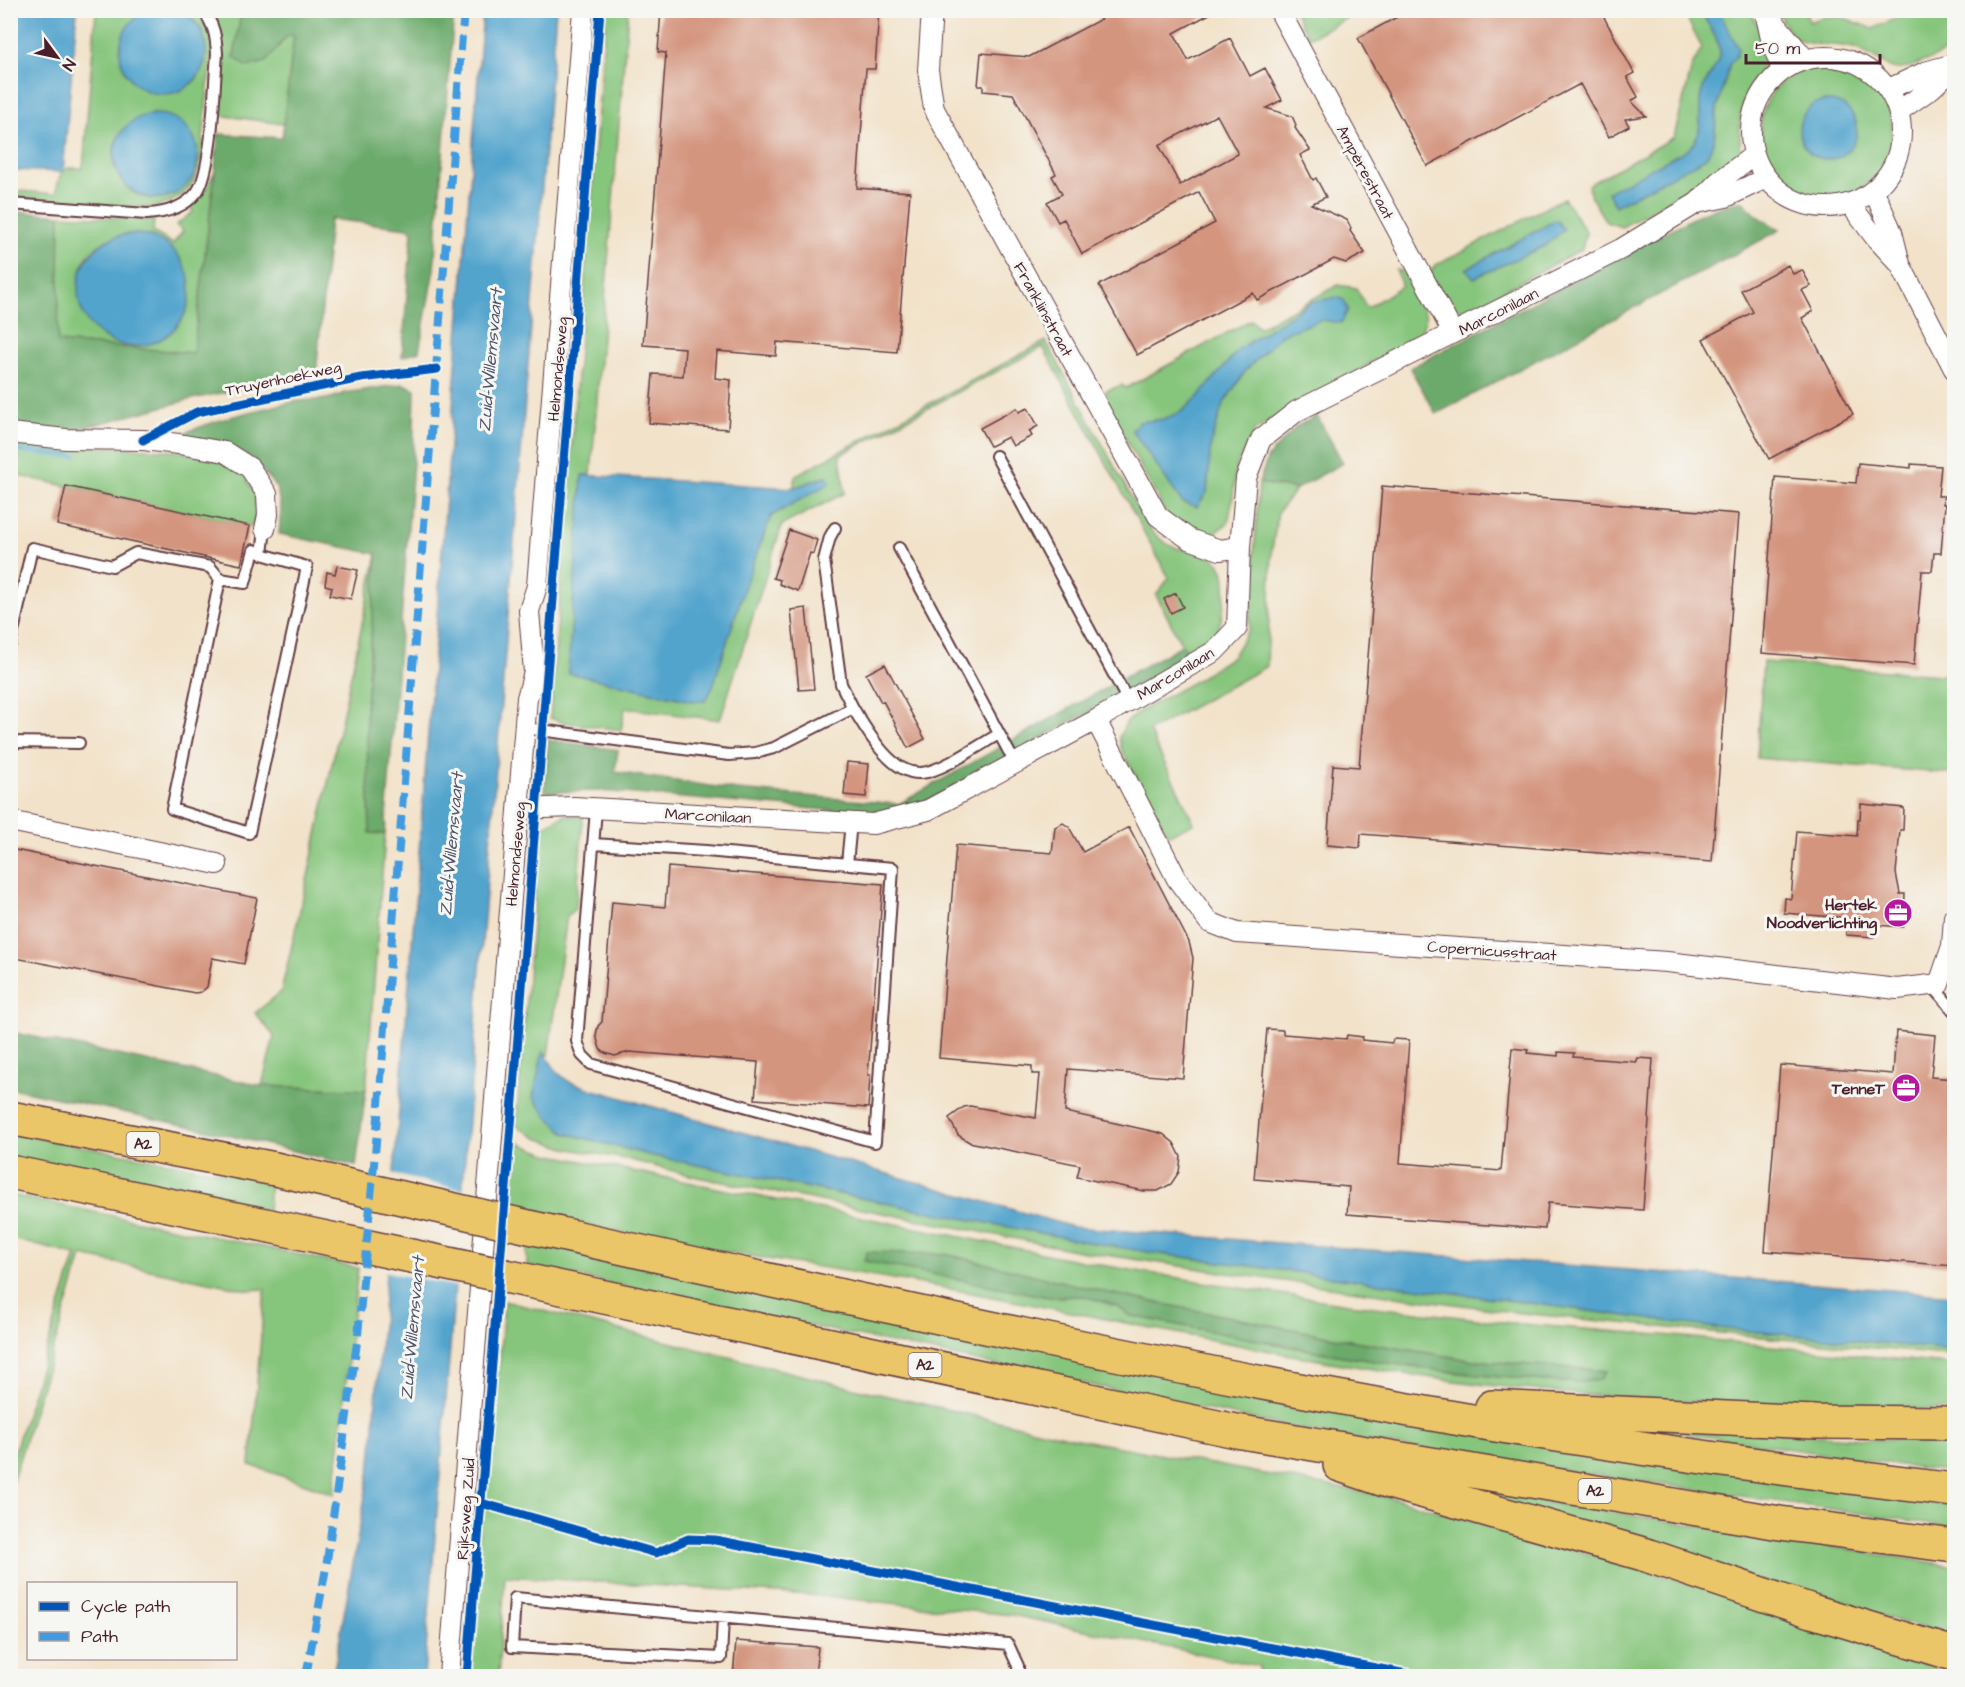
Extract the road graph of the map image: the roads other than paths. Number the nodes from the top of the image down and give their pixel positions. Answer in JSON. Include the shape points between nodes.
{"nodes":[{"id":1,"x":203,"y":10,"type":"edge"},
{"id":2,"x":583,"y":10,"type":"edge"},
{"id":3,"x":932,"y":10,"type":"edge"},
{"id":4,"x":1279,"y":10,"type":"edge"},
{"id":5,"x":1765,"y":12,"type":"edge"},
{"id":6,"x":1805,"y":59,"type":"junction"},
{"id":7,"x":1954,"y":66,"type":"edge"},
{"id":8,"x":1782,"y":70,"type":"junction"},
{"id":9,"x":1889,"y":89,"type":"junction"},
{"id":10,"x":1899,"y":111,"type":"junction"},
{"id":11,"x":1754,"y":155,"type":"junction"},
{"id":12,"x":1766,"y":178,"type":"junction"},
{"id":13,"x":1874,"y":190,"type":"junction"},
{"id":14,"x":1697,"y":203,"type":"junction"},
{"id":15,"x":10,"y":204,"type":"edge"},
{"id":16,"x":1850,"y":204,"type":"junction"},
{"id":17,"x":1900,"y":264,"type":"junction"},
{"id":18,"x":1453,"y":333,"type":"junction"},
{"id":19,"x":1954,"y":369,"type":"edge"},
{"id":20,"x":10,"y":433,"type":"edge"},
{"id":21,"x":996,"y":456,"type":"dead end"},
{"id":22,"x":835,"y":528,"type":"dead end"},
{"id":23,"x":265,"y":529,"type":"joint"},
{"id":24,"x":1240,"y":547,"type":"junction"},
{"id":25,"x":899,"y":548,"type":"dead end"},
{"id":26,"x":262,"y":554,"type":"junction"},
{"id":27,"x":219,"y":579,"type":"junction"},
{"id":28,"x":10,"y":645,"type":"edge"},
{"id":29,"x":1128,"y":701,"type":"junction"},
{"id":30,"x":854,"y":708,"type":"junction"},
{"id":31,"x":1096,"y":720,"type":"junction"},
{"id":32,"x":525,"y":728,"type":"junction"},
{"id":33,"x":999,"y":734,"type":"junction"},
{"id":34,"x":10,"y":742,"type":"edge"},
{"id":35,"x":79,"y":743,"type":"dead end"},
{"id":36,"x":1015,"y":764,"type":"junction"},
{"id":37,"x":596,"y":808,"type":"junction"},
{"id":38,"x":518,"y":809,"type":"junction"},
{"id":39,"x":10,"y":821,"type":"edge"},
{"id":40,"x":851,"y":822,"type":"junction"},
{"id":41,"x":593,"y":844,"type":"junction"},
{"id":42,"x":217,"y":864,"type":"dead end"},
{"id":43,"x":847,"y":864,"type":"junction"},
{"id":44,"x":1954,"y":917,"type":"edge"},
{"id":45,"x":1953,"y":947,"type":"edge"},
{"id":46,"x":1932,"y":985,"type":"junction"},
{"id":47,"x":1954,"y":1011,"type":"edge"},
{"id":48,"x":10,"y":1118,"type":"edge"},
{"id":49,"x":10,"y":1172,"type":"edge"},
{"id":50,"x":477,"y":1340,"type":"joint"},
{"id":51,"x":1379,"y":1404,"type":"junction"},
{"id":52,"x":1954,"y":1423,"type":"edge"},
{"id":53,"x":1236,"y":1431,"type":"junction"},
{"id":54,"x":1954,"y":1490,"type":"edge"},
{"id":55,"x":1954,"y":1546,"type":"edge"},
{"id":56,"x":723,"y":1618,"type":"junction"},
{"id":57,"x":1954,"y":1654,"type":"edge"},
{"id":58,"x":449,"y":1677,"type":"edge"},
{"id":59,"x":1018,"y":1677,"type":"edge"}],
"edges":[{"from":1,"to":15,"type":"lane","via":[[216,36],[217,54],[207,168],[197,191],[183,204],[156,214]]},
{"from":2,"to":32,"type":"street","name":"Helmondseweg","via":[[537,586],[529,611],[534,672]]},
{"from":3,"to":24,"type":"street","name":"Franklinstraat","via":[[928,70],[934,109],[1158,516],[1189,539],[1220,550]]},
{"from":4,"to":18,"type":"street","name":"Ampèrestraat"},
{"from":5,"to":6,"type":"street"},
{"from":5,"to":8,"type":"street"},
{"from":6,"to":8,"type":"street"},
{"from":6,"to":9,"type":"street","via":[[1823,56],[1860,64]]},
{"from":7,"to":9,"type":"street","via":[[1925,72]]},
{"from":7,"to":10,"type":"street","via":[[1932,88]]},
{"from":8,"to":11,"type":"street","via":[[1765,87],[1755,108],[1751,132]]},
{"from":9,"to":10,"type":"street"},
{"from":10,"to":13,"type":"street","via":[[1901,146],[1891,170]]},
{"from":11,"to":12,"type":"street"},
{"from":11,"to":14,"type":"street","name":"Marconilaan"},
{"from":12,"to":14,"type":"street","name":"Marconilaan","via":[[1726,196]]},
{"from":12,"to":16,"type":"street","via":[[1779,191],[1804,204]]},
{"from":13,"to":16,"type":"street"},
{"from":13,"to":17,"type":"street","via":[[1892,232]]},
{"from":14,"to":18,"type":"street","name":"Marconilaan","via":[[1621,249]]},
{"from":16,"to":17,"type":"street"},
{"from":17,"to":19,"type":"street"},
{"from":18,"to":24,"type":"street","name":"Marconilaan","via":[[1297,411],[1261,439],[1246,478]]},
{"from":20,"to":23,"type":"street","via":[[66,439],[143,440],[225,452],[250,468],[267,494]]},
{"from":21,"to":29,"type":"lane"},
{"from":22,"to":30,"type":"lane","via":[[824,560],[841,684]]},
{"from":23,"to":26,"type":"lane"},
{"from":24,"to":29,"type":"street","name":"Marconilaan","via":[[1237,628],[1215,651]]},
{"from":25,"to":33,"type":"lane"},
{"from":26,"to":27,"type":"lane","via":[[254,550],[245,583]]},
{"from":26,"to":27,"type":"lane","via":[[307,567],[249,833],[172,809]]},
{"from":27,"to":28,"type":"lane","via":[[210,567],[135,553],[112,566],[32,548]]},
{"from":29,"to":31,"type":"street","name":"Marconilaan"},
{"from":30,"to":32,"type":"lane","via":[[774,748],[729,755]]},
{"from":30,"to":33,"type":"lane","via":[[877,746],[896,764],[914,772],[945,764]]},
{"from":31,"to":36,"type":"street","name":"Marconilaan"},
{"from":31,"to":46,"type":"street","name":"Copernicusstraat","via":[[1177,879],[1209,922],[1237,933],[1667,962],[1897,989]]},
{"from":32,"to":38,"type":"street","name":"Helmondseweg"},
{"from":33,"to":36,"type":"lane"},
{"from":34,"to":35,"type":"lane"},
{"from":36,"to":40,"type":"street","name":"Marconilaan","via":[[928,810],[873,824]]},
{"from":37,"to":38,"type":"street","name":"Marconilaan"},
{"from":37,"to":40,"type":"street","name":"Marconilaan"},
{"from":37,"to":41,"type":"lane"},
{"from":38,"to":50,"type":"street","name":"Helmondseweg"},
{"from":39,"to":42,"type":"street"},
{"from":40,"to":43,"type":"lane"},
{"from":41,"to":43,"type":"lane"},
{"from":41,"to":43,"type":"lane","via":[[577,1041],[582,1055],[591,1064],[875,1142],[893,868]]},
{"from":44,"to":45,"type":"street"},
{"from":45,"to":46,"type":"street","via":[[1939,984]]},
{"from":46,"to":47,"type":"lane"},
{"from":48,"to":51,"type":"highway","number":"A2","bridge":true,"via":[[275,1169],[1020,1334]]},
{"from":49,"to":53,"type":"highway","number":"A2","bridge":true},
{"from":50,"to":58,"type":"street","name":"Rijksweg Zuid"},
{"from":51,"to":52,"type":"highway","number":"A2","via":[[1815,1422]]},
{"from":51,"to":54,"type":"highway","number":"A2","via":[[1785,1470]]},
{"from":53,"to":55,"type":"highway","number":"A2","via":[[1780,1523]]},
{"from":53,"to":57,"type":"highway","number":"A2","via":[[1393,1482],[1643,1554]]},
{"from":56,"to":56,"type":"lane","via":[[515,1598],[512,1647],[721,1658]]},
{"from":56,"to":59,"type":"lane","via":[[1008,1644],[1018,1666]]}]}
